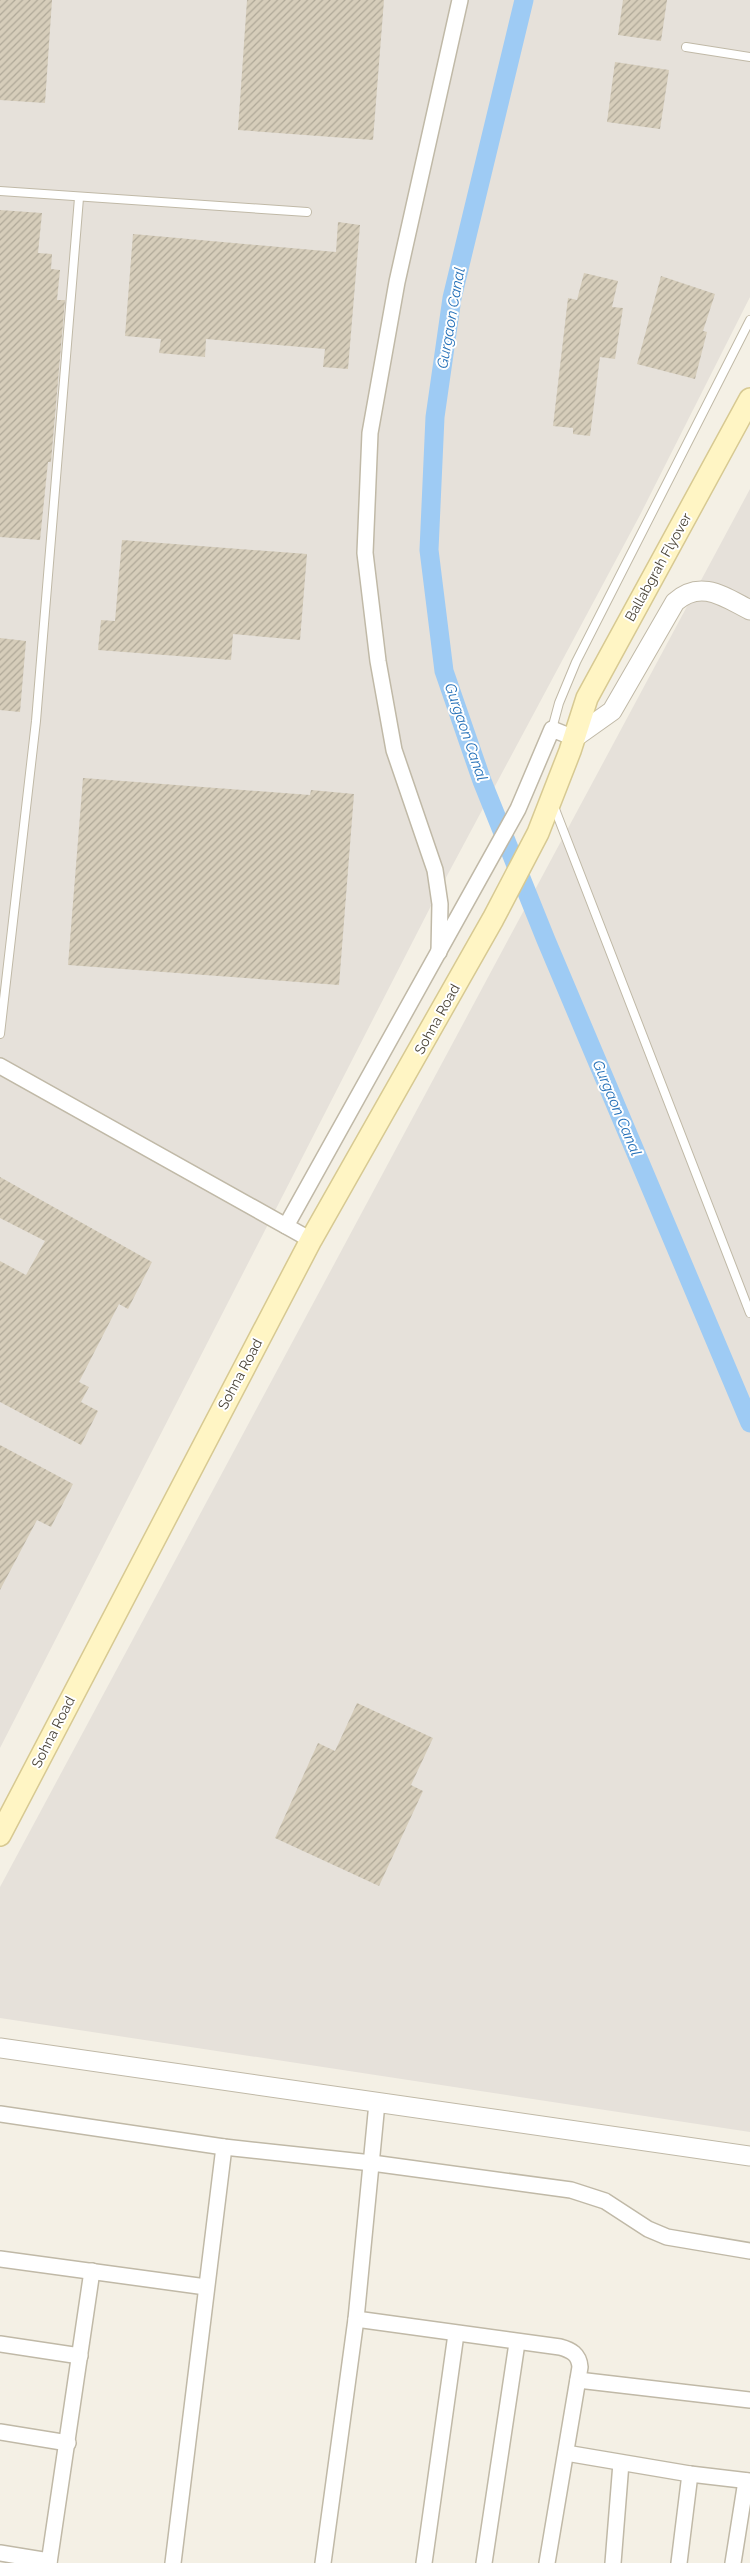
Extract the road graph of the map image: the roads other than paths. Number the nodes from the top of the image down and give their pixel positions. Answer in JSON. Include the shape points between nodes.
{"nodes":[{"id":1,"x":460,"y":0,"type":"edge"},
{"id":2,"x":686,"y":47,"type":"dead end"},
{"id":3,"x":750,"y":57,"type":"edge"},
{"id":4,"x":0,"y":192,"type":"edge"},
{"id":5,"x":79,"y":198,"type":"junction"},
{"id":6,"x":307,"y":212,"type":"dead end"},
{"id":7,"x":750,"y":320,"type":"edge"},
{"id":8,"x":750,"y":399,"type":"edge"},
{"id":9,"x":750,"y":610,"type":"edge"},
{"id":10,"x":552,"y":728,"type":"junction"},
{"id":11,"x":574,"y":738,"type":"junction"},
{"id":12,"x":551,"y":799,"type":"junction"},
{"id":13,"x":538,"y":832,"type":"joint"},
{"id":14,"x":439,"y":952,"type":"junction"},
{"id":15,"x":0,"y":1034,"type":"edge"},
{"id":16,"x":0,"y":1066,"type":"edge"},
{"id":17,"x":286,"y":1226,"type":"junction"},
{"id":18,"x":311,"y":1240,"type":"junction"},
{"id":19,"x":750,"y":1313,"type":"edge"},
{"id":20,"x":0,"y":1835,"type":"edge"},
{"id":21,"x":0,"y":2048,"type":"edge"},
{"id":22,"x":377,"y":2103,"type":"junction"},
{"id":23,"x":0,"y":2114,"type":"edge"},
{"id":24,"x":224,"y":2147,"type":"junction"},
{"id":25,"x":750,"y":2156,"type":"edge"},
{"id":26,"x":372,"y":2163,"type":"junction"},
{"id":27,"x":750,"y":2251,"type":"edge"},
{"id":28,"x":0,"y":2259,"type":"edge"},
{"id":29,"x":92,"y":2271,"type":"junction"},
{"id":30,"x":206,"y":2287,"type":"junction"},
{"id":31,"x":356,"y":2319,"type":"junction"},
{"id":32,"x":456,"y":2334,"type":"junction"},
{"id":33,"x":517,"y":2343,"type":"junction"},
{"id":34,"x":0,"y":2344,"type":"edge"},
{"id":35,"x":80,"y":2356,"type":"junction"},
{"id":36,"x":578,"y":2380,"type":"junction"},
{"id":37,"x":750,"y":2400,"type":"edge"},
{"id":38,"x":0,"y":2432,"type":"edge"},
{"id":39,"x":68,"y":2443,"type":"junction"},
{"id":40,"x":566,"y":2453,"type":"junction"},
{"id":41,"x":621,"y":2463,"type":"junction"},
{"id":42,"x":690,"y":2474,"type":"junction"},
{"id":43,"x":748,"y":2481,"type":"edge"},
{"id":44,"x":0,"y":2553,"type":"edge"},
{"id":45,"x":49,"y":2562,"type":"edge"},
{"id":46,"x":173,"y":2563,"type":"edge"},
{"id":47,"x":323,"y":2563,"type":"edge"},
{"id":48,"x":424,"y":2563,"type":"edge"},
{"id":49,"x":484,"y":2563,"type":"edge"},
{"id":50,"x":547,"y":2563,"type":"edge"},
{"id":51,"x":613,"y":2563,"type":"edge"},
{"id":52,"x":679,"y":2563,"type":"edge"},
{"id":53,"x":733,"y":2563,"type":"edge"}],
"edges":[{"from":1,"to":14,"type":"street","via":[[397,282],[370,433],[365,553],[378,661],[394,750],[435,870],[440,904]]},
{"from":2,"to":3,"type":"lane"},
{"from":4,"to":5,"type":"lane"},
{"from":5,"to":6,"type":"lane"},
{"from":5,"to":15,"type":"lane","via":[[36,721]]},
{"from":7,"to":10,"type":"lane","via":[[576,662]]},
{"from":8,"to":11,"type":"main road","name":"Ballabgrah Flyover","via":[[596,680]]},
{"from":9,"to":11,"type":"street","via":[[703,590],[684,593],[675,602],[612,711]]},
{"from":10,"to":11,"type":"street"},
{"from":10,"to":14,"type":"street","via":[[518,809]]},
{"from":11,"to":12,"type":"main road","name":"Ballabgrah Flyover"},
{"from":12,"to":13,"type":"main road","name":"Ballabgrah Flyover"},
{"from":12,"to":19,"type":"lane"},
{"from":13,"to":18,"type":"main road","name":"Sohna Road","via":[[493,919]]},
{"from":14,"to":17,"type":"street"},
{"from":16,"to":17,"type":"street"},
{"from":17,"to":18,"type":"street"},
{"from":18,"to":20,"type":"main road","name":"Sohna Road"},
{"from":21,"to":22,"type":"street"},
{"from":22,"to":25,"type":"street"},
{"from":22,"to":26,"type":"street"},
{"from":23,"to":24,"type":"street"},
{"from":24,"to":26,"type":"street"},
{"from":24,"to":30,"type":"street"},
{"from":26,"to":27,"type":"street","via":[[571,2190],[605,2201],[648,2229],[667,2237]]},
{"from":26,"to":31,"type":"street"},
{"from":28,"to":29,"type":"street"},
{"from":29,"to":30,"type":"street"},
{"from":29,"to":35,"type":"street"},
{"from":30,"to":46,"type":"street"},
{"from":31,"to":32,"type":"street"},
{"from":31,"to":47,"type":"street"},
{"from":32,"to":33,"type":"street"},
{"from":32,"to":48,"type":"street"},
{"from":33,"to":36,"type":"street","via":[[569,2349],[580,2360]]},
{"from":33,"to":49,"type":"street"},
{"from":34,"to":35,"type":"street"},
{"from":35,"to":39,"type":"street"},
{"from":36,"to":37,"type":"street"},
{"from":36,"to":40,"type":"street"},
{"from":38,"to":39,"type":"street"},
{"from":39,"to":45,"type":"street"},
{"from":40,"to":41,"type":"street"},
{"from":40,"to":50,"type":"street"},
{"from":41,"to":42,"type":"street"},
{"from":41,"to":51,"type":"street"},
{"from":42,"to":43,"type":"street"},
{"from":42,"to":52,"type":"street"},
{"from":43,"to":53,"type":"street"},
{"from":44,"to":45,"type":"street"}]}
